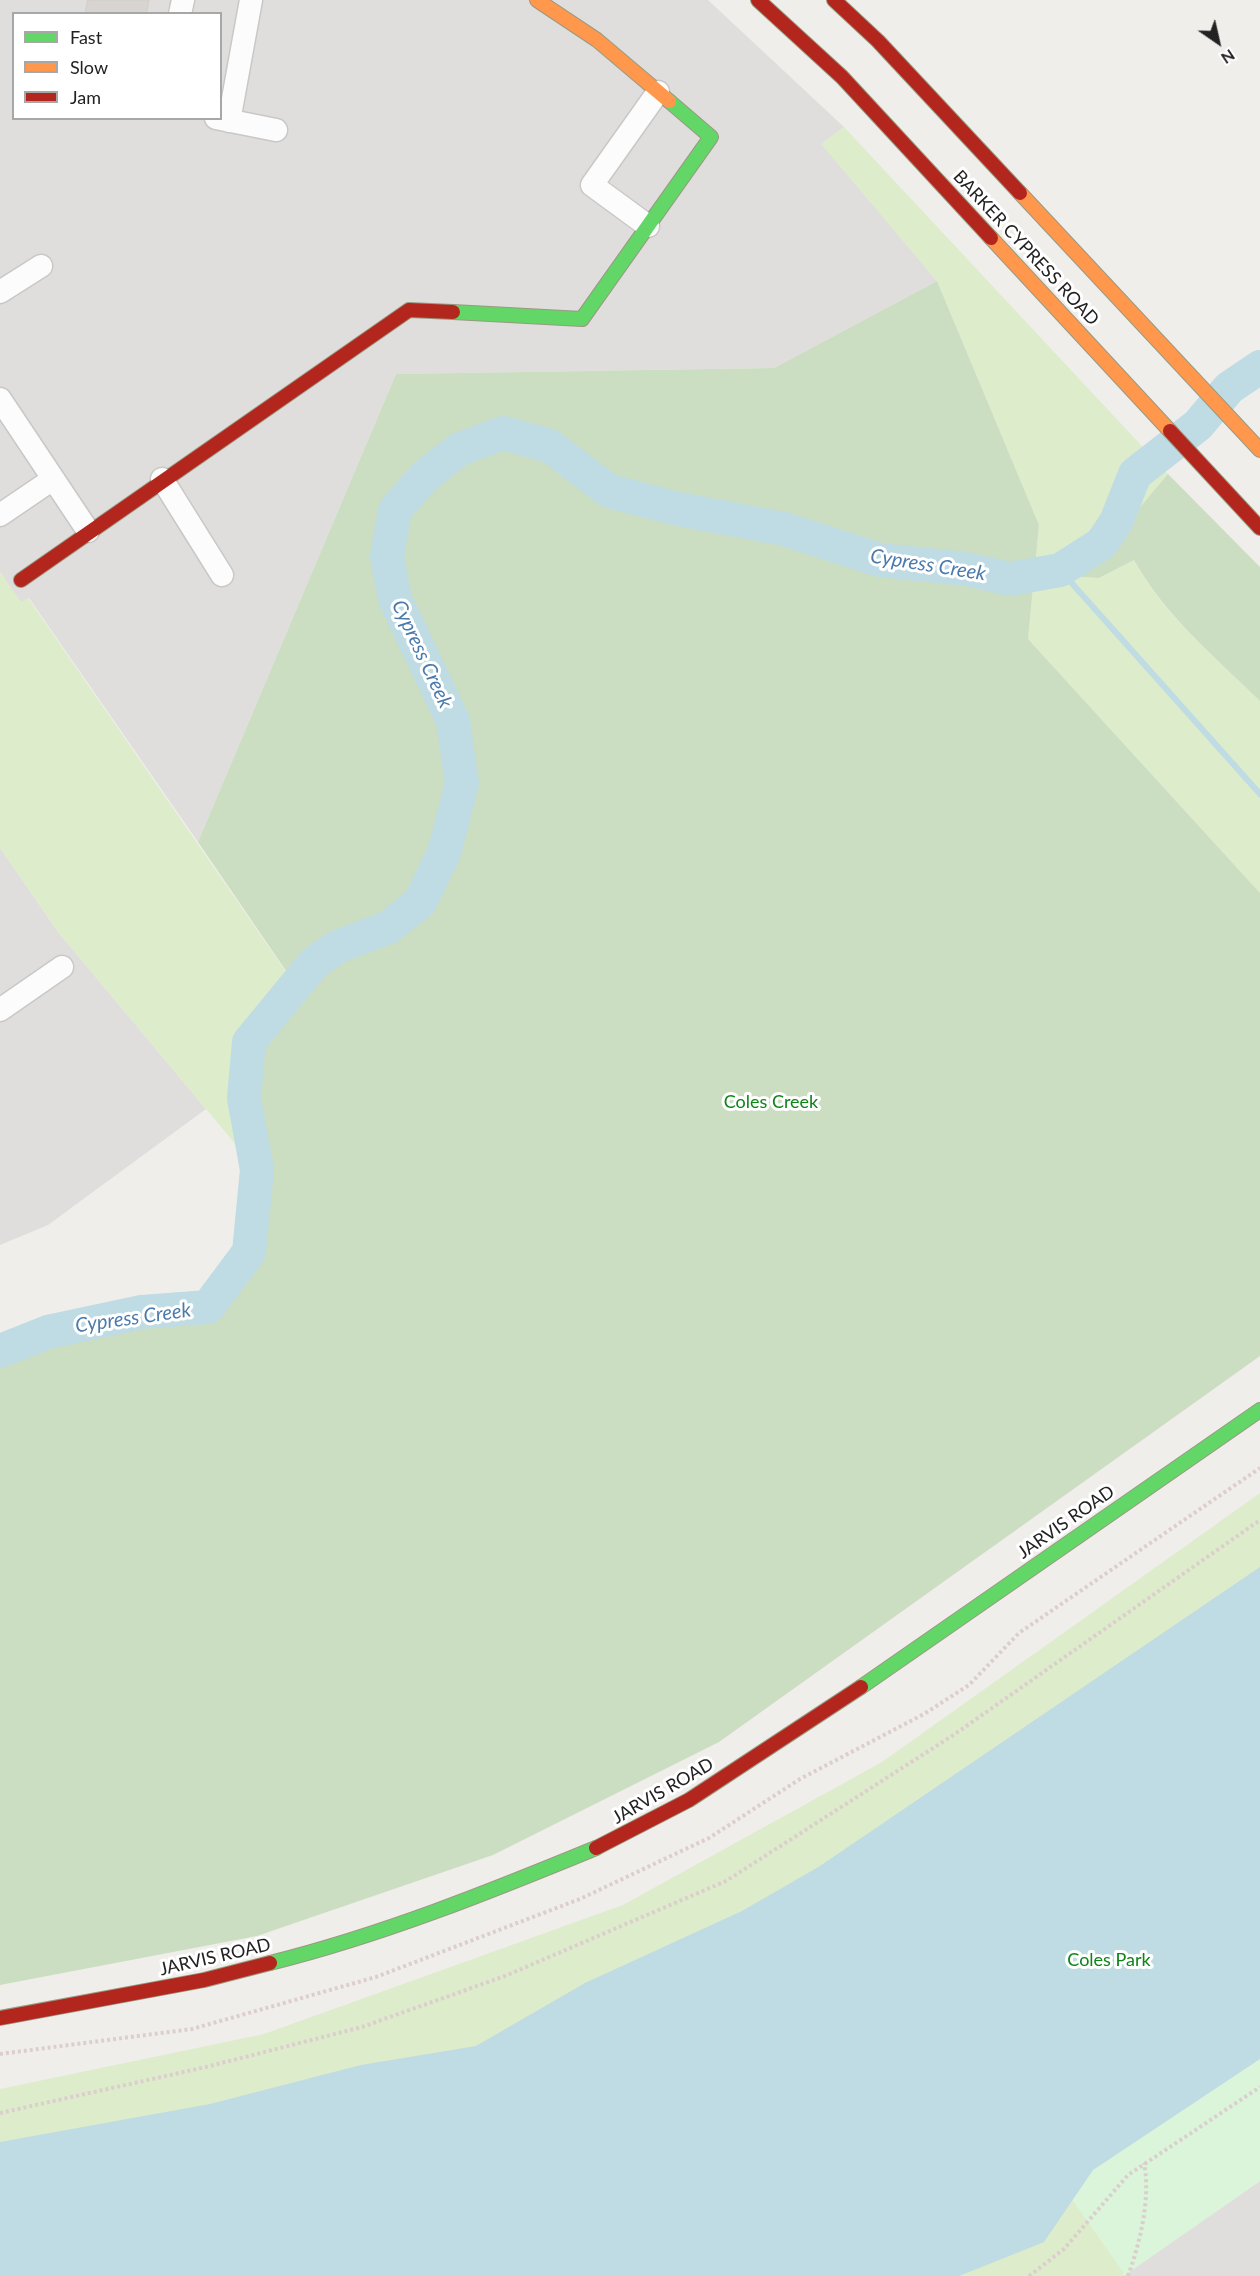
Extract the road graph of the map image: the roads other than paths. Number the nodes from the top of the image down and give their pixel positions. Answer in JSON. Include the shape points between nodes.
{"nodes":[{"id":1,"x":251,"y":0,"type":"edge"},
{"id":2,"x":537,"y":0,"type":"edge"},
{"id":3,"x":758,"y":0,"type":"edge"},
{"id":4,"x":834,"y":0,"type":"edge"},
{"id":5,"x":658,"y":92,"type":"junction"},
{"id":6,"x":223,"y":120,"type":"edge"},
{"id":7,"x":276,"y":130,"type":"dead end"},
{"id":8,"x":648,"y":226,"type":"junction"},
{"id":9,"x":41,"y":266,"type":"dead end"},
{"id":10,"x":0,"y":292,"type":"edge"},
{"id":11,"x":0,"y":399,"type":"edge"},
{"id":12,"x":1260,"y":450,"type":"edge"},
{"id":13,"x":53,"y":479,"type":"junction"},
{"id":14,"x":162,"y":479,"type":"junction"},
{"id":15,"x":0,"y":515,"type":"edge"},
{"id":16,"x":1260,"y":528,"type":"edge"},
{"id":17,"x":88,"y":531,"type":"junction"},
{"id":18,"x":222,"y":575,"type":"dead end"},
{"id":19,"x":21,"y":580,"type":"dead end"},
{"id":20,"x":62,"y":968,"type":"dead end"},
{"id":21,"x":0,"y":1010,"type":"edge"},
{"id":22,"x":1260,"y":1410,"type":"edge"},
{"id":23,"x":0,"y":2018,"type":"edge"}],
"edges":[{"from":1,"to":6,"type":"street"},
{"from":2,"to":5,"type":"street","via":[[597,40]]},
{"from":3,"to":16,"type":"street","name":"BARKER CYPRESS ROAD","via":[[845,74]]},
{"from":4,"to":12,"type":"street","name":"BARKER CYPRESS ROAD","via":[[1049,222]]},
{"from":5,"to":8,"type":"street","via":[[711,137]]},
{"from":5,"to":8,"type":"street","via":[[592,185]]},
{"from":6,"to":7,"type":"street"},
{"from":8,"to":14,"type":"street","via":[[582,319],[409,310]]},
{"from":9,"to":10,"type":"street"},
{"from":11,"to":13,"type":"street"},
{"from":13,"to":15,"type":"street"},
{"from":13,"to":17,"type":"street"},
{"from":14,"to":17,"type":"street"},
{"from":14,"to":18,"type":"street"},
{"from":17,"to":19,"type":"street"},
{"from":20,"to":21,"type":"street"},
{"from":22,"to":23,"type":"street","name":"JARVIS ROAD","via":[[807,1724],[689,1800],[612,1842],[341,1945],[204,1980]]}]}
